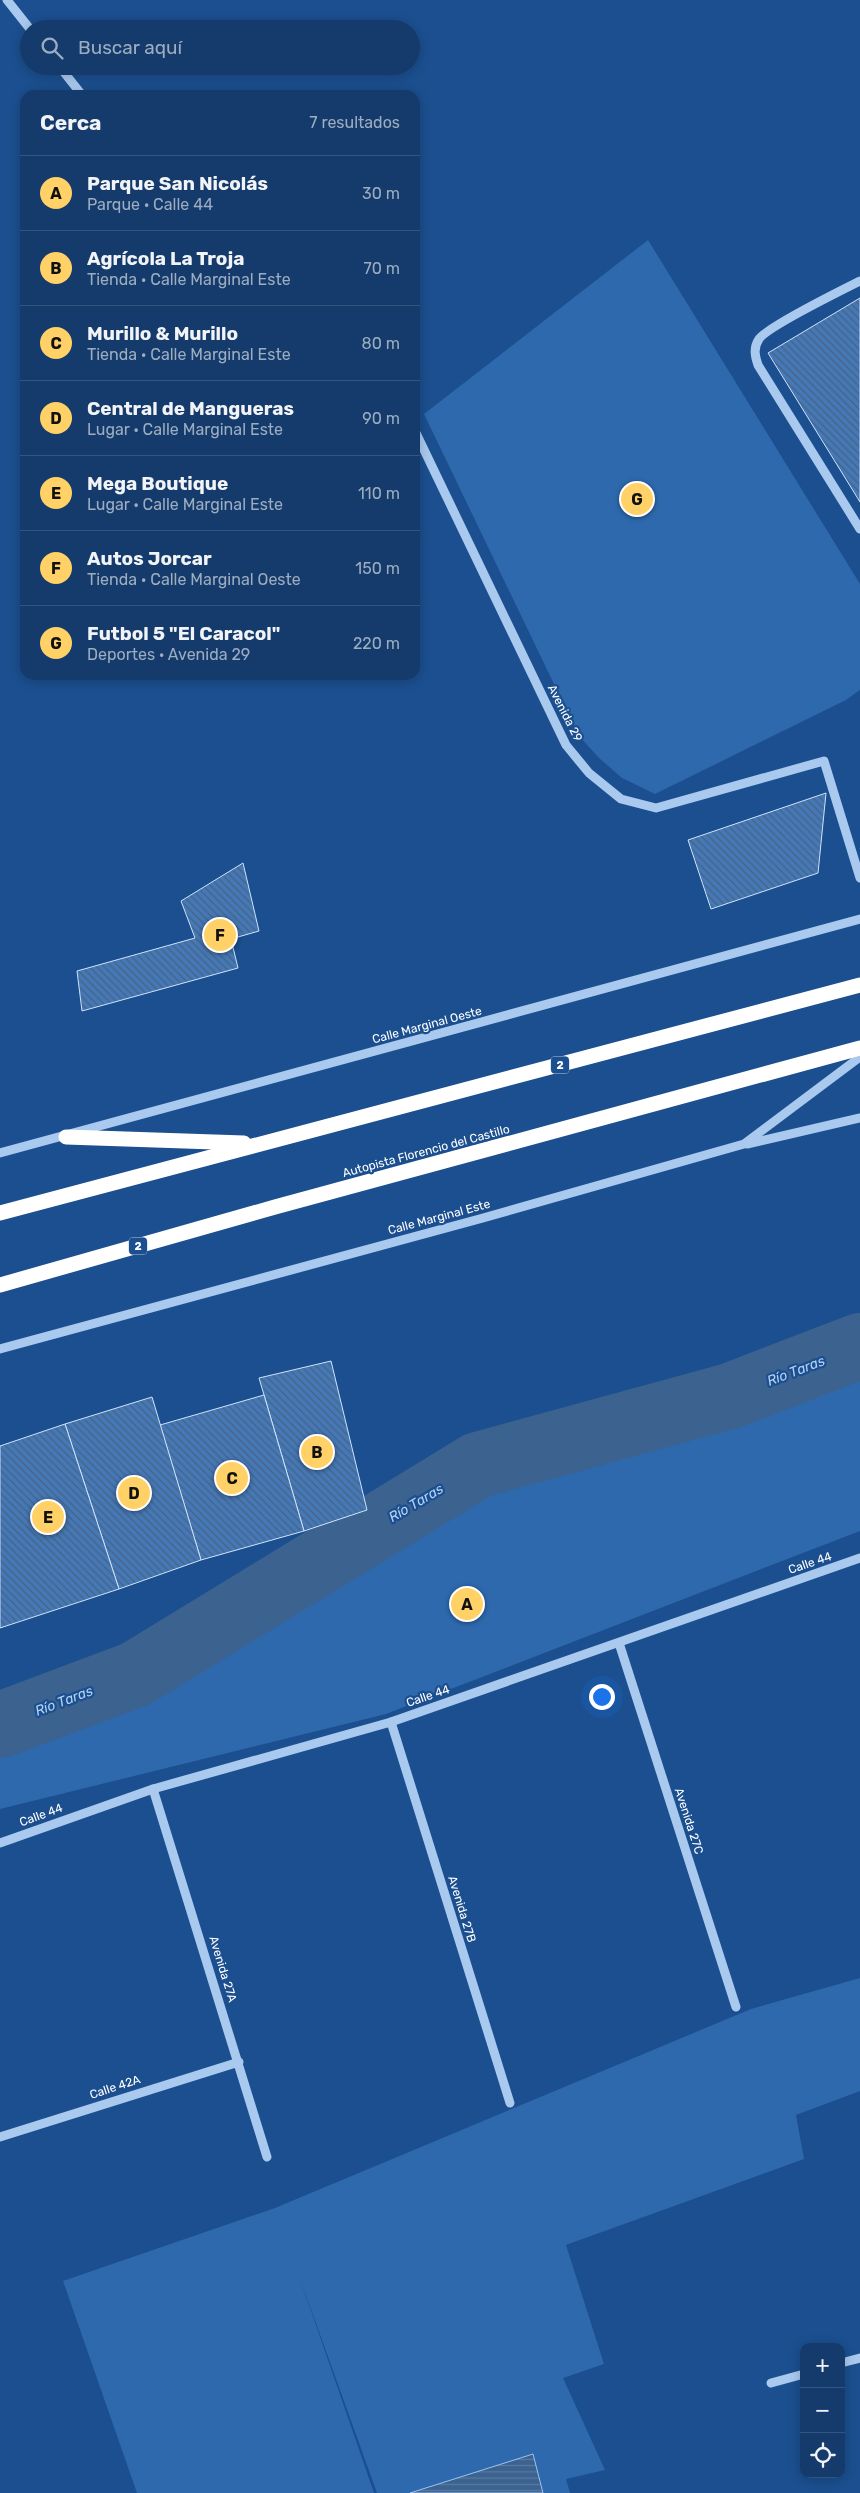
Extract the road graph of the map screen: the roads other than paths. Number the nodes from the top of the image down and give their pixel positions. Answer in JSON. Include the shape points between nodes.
{"nodes":[{"id":1,"x":8,"y":0,"type":"edge"},
{"id":2,"x":23,"y":20,"type":"edge"},
{"id":3,"x":66,"y":75,"type":"edge"},
{"id":4,"x":78,"y":90,"type":"edge"},
{"id":5,"x":860,"y":281,"type":"edge"},
{"id":6,"x":420,"y":441,"type":"edge"},
{"id":7,"x":860,"y":529,"type":"edge"},
{"id":8,"x":860,"y":878,"type":"edge"},
{"id":9,"x":860,"y":919,"type":"edge"},
{"id":10,"x":860,"y":985,"type":"edge"},
{"id":11,"x":860,"y":1048,"type":"edge"},
{"id":12,"x":860,"y":1057,"type":"edge"},
{"id":13,"x":860,"y":1118,"type":"edge"},
{"id":14,"x":66,"y":1137,"type":"junction"},
{"id":15,"x":261,"y":1144,"type":"junction"},
{"id":16,"x":744,"y":1144,"type":"junction"},
{"id":17,"x":0,"y":1153,"type":"edge"},
{"id":18,"x":0,"y":1214,"type":"edge"},
{"id":19,"x":0,"y":1285,"type":"edge"},
{"id":20,"x":0,"y":1349,"type":"edge"},
{"id":21,"x":860,"y":1558,"type":"edge"},
{"id":22,"x":619,"y":1643,"type":"junction"},
{"id":23,"x":391,"y":1722,"type":"junction"},
{"id":24,"x":154,"y":1789,"type":"junction"},
{"id":25,"x":0,"y":1843,"type":"edge"},
{"id":26,"x":736,"y":2007,"type":"dead end"},
{"id":27,"x":238,"y":2062,"type":"junction"},
{"id":28,"x":510,"y":2103,"type":"dead end"},
{"id":29,"x":0,"y":2137,"type":"edge"},
{"id":30,"x":268,"y":2158,"type":"dead end"},
{"id":31,"x":860,"y":2358,"type":"edge"},
{"id":32,"x":845,"y":2362,"type":"edge"},
{"id":33,"x":800,"y":2375,"type":"edge"},
{"id":34,"x":771,"y":2383,"type":"dead end"}],
"edges":[{"from":1,"to":2,"type":"street"},
{"from":3,"to":4,"type":"street"},
{"from":5,"to":7,"type":"street","via":[[773,328],[759,339],[754,353],[758,365]]},
{"from":6,"to":8,"type":"street","name":"Avenida 29","via":[[566,745],[589,773],[621,799],[656,808],[824,761]]},
{"from":9,"to":14,"type":"street","name":"Calle Marginal Oeste"},
{"from":10,"to":15,"type":"highway","number":"2"},
{"from":11,"to":19,"type":"highway","name":"Autopista Florencio del Castillo","number":"2"},
{"from":12,"to":16,"type":"street","name":"Calle Marginal Este"},
{"from":13,"to":16,"type":"street"},
{"from":14,"to":15,"type":"highway"},
{"from":14,"to":17,"type":"street","name":"Calle Marginal Oeste"},
{"from":15,"to":18,"type":"highway","number":"2"},
{"from":16,"to":20,"type":"street","name":"Calle Marginal Este"},
{"from":21,"to":22,"type":"street","name":"Calle 44"},
{"from":22,"to":23,"type":"street","name":"Calle 44"},
{"from":22,"to":26,"type":"street","name":"Avenida 27C"},
{"from":23,"to":24,"type":"street","name":"Calle 44"},
{"from":23,"to":28,"type":"street","name":"Avenida 27B"},
{"from":24,"to":25,"type":"street","name":"Calle 44"},
{"from":24,"to":27,"type":"street","name":"Avenida 27A"},
{"from":27,"to":29,"type":"street","name":"Calle 42A"},
{"from":27,"to":30,"type":"street","name":"Avenida 27A"},
{"from":31,"to":32,"type":"street"},
{"from":33,"to":34,"type":"street"}]}
